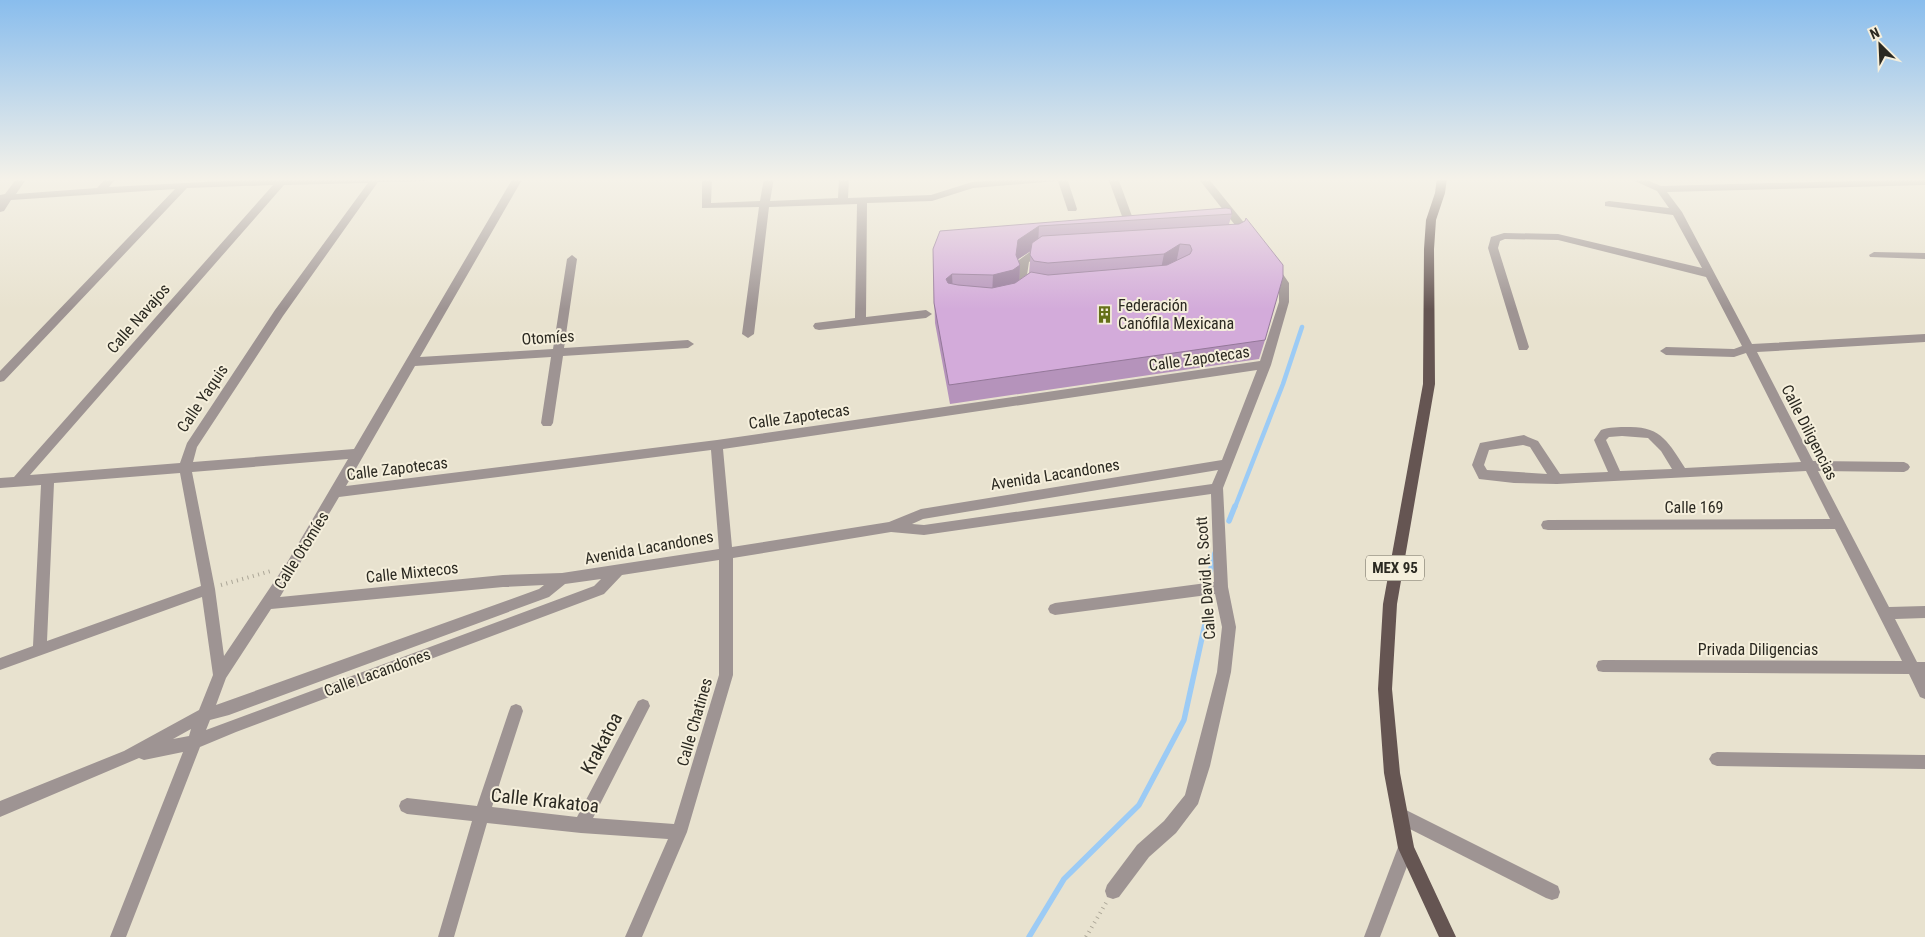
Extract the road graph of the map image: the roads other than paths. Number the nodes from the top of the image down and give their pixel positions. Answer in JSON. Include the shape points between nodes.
{"nodes":[{"id":1,"x":149,"y":222,"type":"edge"},
{"id":2,"x":247,"y":222,"type":"edge"},
{"id":3,"x":345,"y":222,"type":"edge"},
{"id":4,"x":492,"y":222,"type":"edge"},
{"id":5,"x":762,"y":222,"type":"edge"},
{"id":6,"x":862,"y":222,"type":"edge"},
{"id":7,"x":1233,"y":222,"type":"edge"},
{"id":8,"x":1237,"y":222,"type":"edge"},
{"id":9,"x":1430,"y":222,"type":"edge"},
{"id":10,"x":1682,"y":222,"type":"edge"},
{"id":11,"x":1234,"y":231,"type":"edge"},
{"id":12,"x":1255,"y":244,"type":"edge"},
{"id":13,"x":1058,"y":250,"type":"edge"},
{"id":14,"x":1874,"y":255,"type":"dead end"},
{"id":15,"x":1925,"y":256,"type":"edge"},
{"id":16,"x":572,"y":259,"type":"dead end"},
{"id":17,"x":1267,"y":260,"type":"edge"},
{"id":18,"x":1710,"y":274,"type":"junction"},
{"id":19,"x":1027,"y":286,"type":"junction"},
{"id":20,"x":1046,"y":289,"type":"edge"},
{"id":21,"x":1018,"y":295,"type":"edge"},
{"id":22,"x":926,"y":314,"type":"dead end"},
{"id":23,"x":860,"y":322,"type":"junction"},
{"id":24,"x":819,"y":326,"type":"dead end"},
{"id":25,"x":748,"y":334,"type":"dead end"},
{"id":26,"x":1925,"y":338,"type":"edge"},
{"id":27,"x":688,"y":344,"type":"dead end"},
{"id":28,"x":1523,"y":347,"type":"dead end"},
{"id":29,"x":1749,"y":348,"type":"junction"},
{"id":30,"x":1666,"y":351,"type":"dead end"},
{"id":31,"x":557,"y":352,"type":"junction"},
{"id":32,"x":410,"y":362,"type":"junction"},
{"id":33,"x":1265,"y":365,"type":"junction"},
{"id":34,"x":0,"y":378,"type":"edge"},
{"id":35,"x":547,"y":423,"type":"dead end"},
{"id":36,"x":717,"y":445,"type":"junction"},
{"id":37,"x":359,"y":453,"type":"junction"},
{"id":38,"x":1227,"y":464,"type":"junction"},
{"id":39,"x":1810,"y":466,"type":"junction"},
{"id":40,"x":1904,"y":466,"type":"dead end"},
{"id":41,"x":184,"y":467,"type":"junction"},
{"id":42,"x":1681,"y":473,"type":"junction"},
{"id":43,"x":1616,"y":476,"type":"junction"},
{"id":44,"x":1557,"y":479,"type":"junction"},
{"id":45,"x":48,"y":480,"type":"junction"},
{"id":46,"x":1131,"y":480,"type":"junction"},
{"id":47,"x":17,"y":482,"type":"junction"},
{"id":48,"x":0,"y":483,"type":"edge"},
{"id":49,"x":1218,"y":488,"type":"junction"},
{"id":50,"x":1063,"y":491,"type":"junction"},
{"id":51,"x":336,"y":492,"type":"junction"},
{"id":52,"x":1137,"y":500,"type":"junction"},
{"id":53,"x":978,"y":504,"type":"junction"},
{"id":54,"x":1068,"y":509,"type":"junction"},
{"id":55,"x":981,"y":522,"type":"junction"},
{"id":56,"x":1839,"y":524,"type":"junction"},
{"id":57,"x":1548,"y":526,"type":"dead end"},
{"id":58,"x":890,"y":527,"type":"junction"},
{"id":59,"x":726,"y":551,"type":"junction"},
{"id":60,"x":617,"y":571,"type":"junction"},
{"id":61,"x":562,"y":579,"type":"junction"},
{"id":62,"x":1221,"y":587,"type":"junction"},
{"id":63,"x":208,"y":589,"type":"junction"},
{"id":64,"x":266,"y":604,"type":"junction"},
{"id":65,"x":1055,"y":609,"type":"dead end"},
{"id":66,"x":1925,"y":612,"type":"edge"},
{"id":67,"x":1885,"y":613,"type":"junction"},
{"id":68,"x":40,"y":650,"type":"junction"},
{"id":69,"x":0,"y":664,"type":"edge"},
{"id":70,"x":1603,"y":666,"type":"dead end"},
{"id":71,"x":1919,"y":668,"type":"edge"},
{"id":72,"x":220,"y":675,"type":"junction"},
{"id":73,"x":1925,"y":692,"type":"edge"},
{"id":74,"x":643,"y":706,"type":"dead end"},
{"id":75,"x":516,"y":711,"type":"dead end"},
{"id":76,"x":203,"y":716,"type":"junction"},
{"id":77,"x":194,"y":742,"type":"junction"},
{"id":78,"x":129,"y":756,"type":"junction"},
{"id":79,"x":1717,"y":759,"type":"dead end"},
{"id":80,"x":1925,"y":762,"type":"edge"},
{"id":81,"x":407,"y":806,"type":"dead end"},
{"id":82,"x":0,"y":809,"type":"edge"},
{"id":83,"x":482,"y":814,"type":"junction"},
{"id":84,"x":1400,"y":815,"type":"junction"},
{"id":85,"x":581,"y":825,"type":"junction"},
{"id":86,"x":679,"y":832,"type":"junction"},
{"id":87,"x":1406,"y":848,"type":"junction"},
{"id":88,"x":1113,"y":892,"type":"road end"},
{"id":89,"x":1552,"y":892,"type":"dead end"},
{"id":90,"x":118,"y":937,"type":"edge"},
{"id":91,"x":446,"y":937,"type":"edge"},
{"id":92,"x":633,"y":937,"type":"edge"},
{"id":93,"x":1372,"y":937,"type":"edge"},
{"id":94,"x":1448,"y":937,"type":"edge"}],
"edges":[{"from":1,"to":34,"type":"street"},
{"from":2,"to":47,"type":"street","name":"Calle Navajos"},
{"from":3,"to":41,"type":"street","name":"Calle Yaquis","via":[[196,438]]},
{"from":4,"to":32,"type":"street","name":"Calle Otomíes"},
{"from":5,"to":25,"type":"street"},
{"from":6,"to":23,"type":"street"},
{"from":7,"to":11,"type":"street"},
{"from":8,"to":12,"type":"street"},
{"from":9,"to":84,"type":"main road","number":"MEX 95","via":[[1429,384],[1392,586],[1386,649],[1387,727]]},
{"from":10,"to":18,"type":"street","name":"Calle Diligencias"},
{"from":13,"to":19,"type":"street","via":[[1038,251],[1024,260],[1022,275]]},
{"from":14,"to":15,"type":"street"},
{"from":16,"to":31,"type":"street"},
{"from":17,"to":33,"type":"street","name":"Calle David R. Scott","via":[[1284,283],[1284,302]]},
{"from":18,"to":28,"type":"street","via":[[1558,237],[1495,238],[1493,248]]},
{"from":18,"to":29,"type":"street","name":"Calle Diligencias"},
{"from":19,"to":20,"type":"street"},
{"from":19,"to":21,"type":"street"},
{"from":22,"to":23,"type":"street"},
{"from":23,"to":24,"type":"street"},
{"from":26,"to":29,"type":"street"},
{"from":27,"to":31,"type":"street","name":"Otomíes"},
{"from":29,"to":30,"type":"street","via":[[1734,353]]},
{"from":29,"to":39,"type":"street","name":"Calle Diligencias"},
{"from":31,"to":32,"type":"street","name":"Otomíes"},
{"from":31,"to":35,"type":"street"},
{"from":32,"to":37,"type":"street","name":"Calle Otomíes"},
{"from":33,"to":36,"type":"street","name":"Calle Zapotecas"},
{"from":33,"to":38,"type":"street","name":"Calle David R. Scott"},
{"from":36,"to":51,"type":"street","name":"Calle Zapotecas"},
{"from":36,"to":59,"type":"street","name":"Calle Chatines"},
{"from":37,"to":41,"type":"street","name":"Calle Zapotecas"},
{"from":37,"to":51,"type":"street","name":"Calle Otomíes"},
{"from":38,"to":46,"type":"street","name":"Avenida Lacandones"},
{"from":38,"to":49,"type":"street","name":"Calle David R. Scott"},
{"from":39,"to":40,"type":"street"},
{"from":39,"to":42,"type":"street"},
{"from":39,"to":56,"type":"street","name":"Calle Diligencias"},
{"from":41,"to":45,"type":"street","name":"Calle Zapotecas"},
{"from":41,"to":63,"type":"street"},
{"from":42,"to":43,"type":"street"},
{"from":42,"to":43,"type":"street","via":[[1662,441],[1652,433],[1605,433],[1600,440]]},
{"from":43,"to":44,"type":"street"},
{"from":44,"to":44,"type":"street","via":[[1483,475],[1478,465],[1484,446],[1524,440],[1534,444]]},
{"from":45,"to":47,"type":"street","name":"Calle Zapotecas"},
{"from":45,"to":68,"type":"street"},
{"from":46,"to":50,"type":"street","name":"Avenida Lacandones"},
{"from":46,"to":52,"type":"street"},
{"from":47,"to":48,"type":"street","name":"Calle Zapotecas"},
{"from":49,"to":52,"type":"street","name":"Avenida Lacandones"},
{"from":49,"to":62,"type":"street","name":"Calle David R. Scott"},
{"from":50,"to":53,"type":"street","name":"Avenida Lacandones"},
{"from":50,"to":54,"type":"street"},
{"from":51,"to":64,"type":"street","name":"Calle Otomíes"},
{"from":52,"to":54,"type":"street","name":"Avenida Lacandones"},
{"from":53,"to":55,"type":"street"},
{"from":53,"to":58,"type":"street","name":"Avenida Lacandones","via":[[921,514]]},
{"from":54,"to":55,"type":"street","name":"Avenida Lacandones"},
{"from":55,"to":58,"type":"street","name":"Avenida Lacandones","via":[[924,530]]},
{"from":56,"to":57,"type":"street","name":"Calle 169"},
{"from":56,"to":67,"type":"street","name":"Calle Diligencias"},
{"from":58,"to":59,"type":"street","name":"Avenida Lacandones"},
{"from":59,"to":60,"type":"street","name":"Avenida Lacandones"},
{"from":59,"to":86,"type":"street","name":"Calle Chatines","via":[[726,675]]},
{"from":60,"to":61,"type":"street","name":"Avenida Lacandones"},
{"from":60,"to":77,"type":"street","name":"Calle Lacandones","via":[[599,590]]},
{"from":61,"to":64,"type":"street","name":"Calle Mixtecos","via":[[503,581]]},
{"from":61,"to":76,"type":"street","name":"Calle Lacandones","via":[[544,593]]},
{"from":62,"to":65,"type":"street"},
{"from":62,"to":88,"type":"street","name":"Calle David R. Scott","via":[[1229,627],[1224,672],[1192,799],[1170,827],[1142,851]]},
{"from":63,"to":68,"type":"street"},
{"from":63,"to":72,"type":"street"},
{"from":64,"to":72,"type":"street","name":"Calle Otomíes"},
{"from":66,"to":67,"type":"street"},
{"from":67,"to":71,"type":"street","name":"Calle Diligencias"},
{"from":68,"to":69,"type":"street"},
{"from":70,"to":71,"type":"street","name":"Privada Diligencias"},
{"from":71,"to":73,"type":"street","name":"Calle Diligencias"},
{"from":72,"to":76,"type":"street","name":"Calle Otomíes"},
{"from":74,"to":85,"type":"street","name":"Krakatoa"},
{"from":75,"to":83,"type":"street"},
{"from":76,"to":77,"type":"street","name":"Calle Otomíes"},
{"from":76,"to":78,"type":"street","name":"Calle Lacandones"},
{"from":77,"to":78,"type":"street","name":"Calle Lacandones"},
{"from":77,"to":90,"type":"street","name":"Calle Otomíes"},
{"from":78,"to":82,"type":"street","name":"Calle Lacandones"},
{"from":79,"to":80,"type":"street"},
{"from":81,"to":83,"type":"street","name":"Calle Krakatoa"},
{"from":83,"to":85,"type":"street","name":"Calle Krakatoa"},
{"from":83,"to":91,"type":"street"},
{"from":84,"to":87,"type":"main road","number":"MEX 95"},
{"from":84,"to":89,"type":"street"},
{"from":85,"to":86,"type":"street","name":"Calle Krakatoa"},
{"from":86,"to":92,"type":"street","name":"Calle Chatines"},
{"from":87,"to":93,"type":"street"},
{"from":87,"to":94,"type":"main road","number":"MEX 95"}]}
